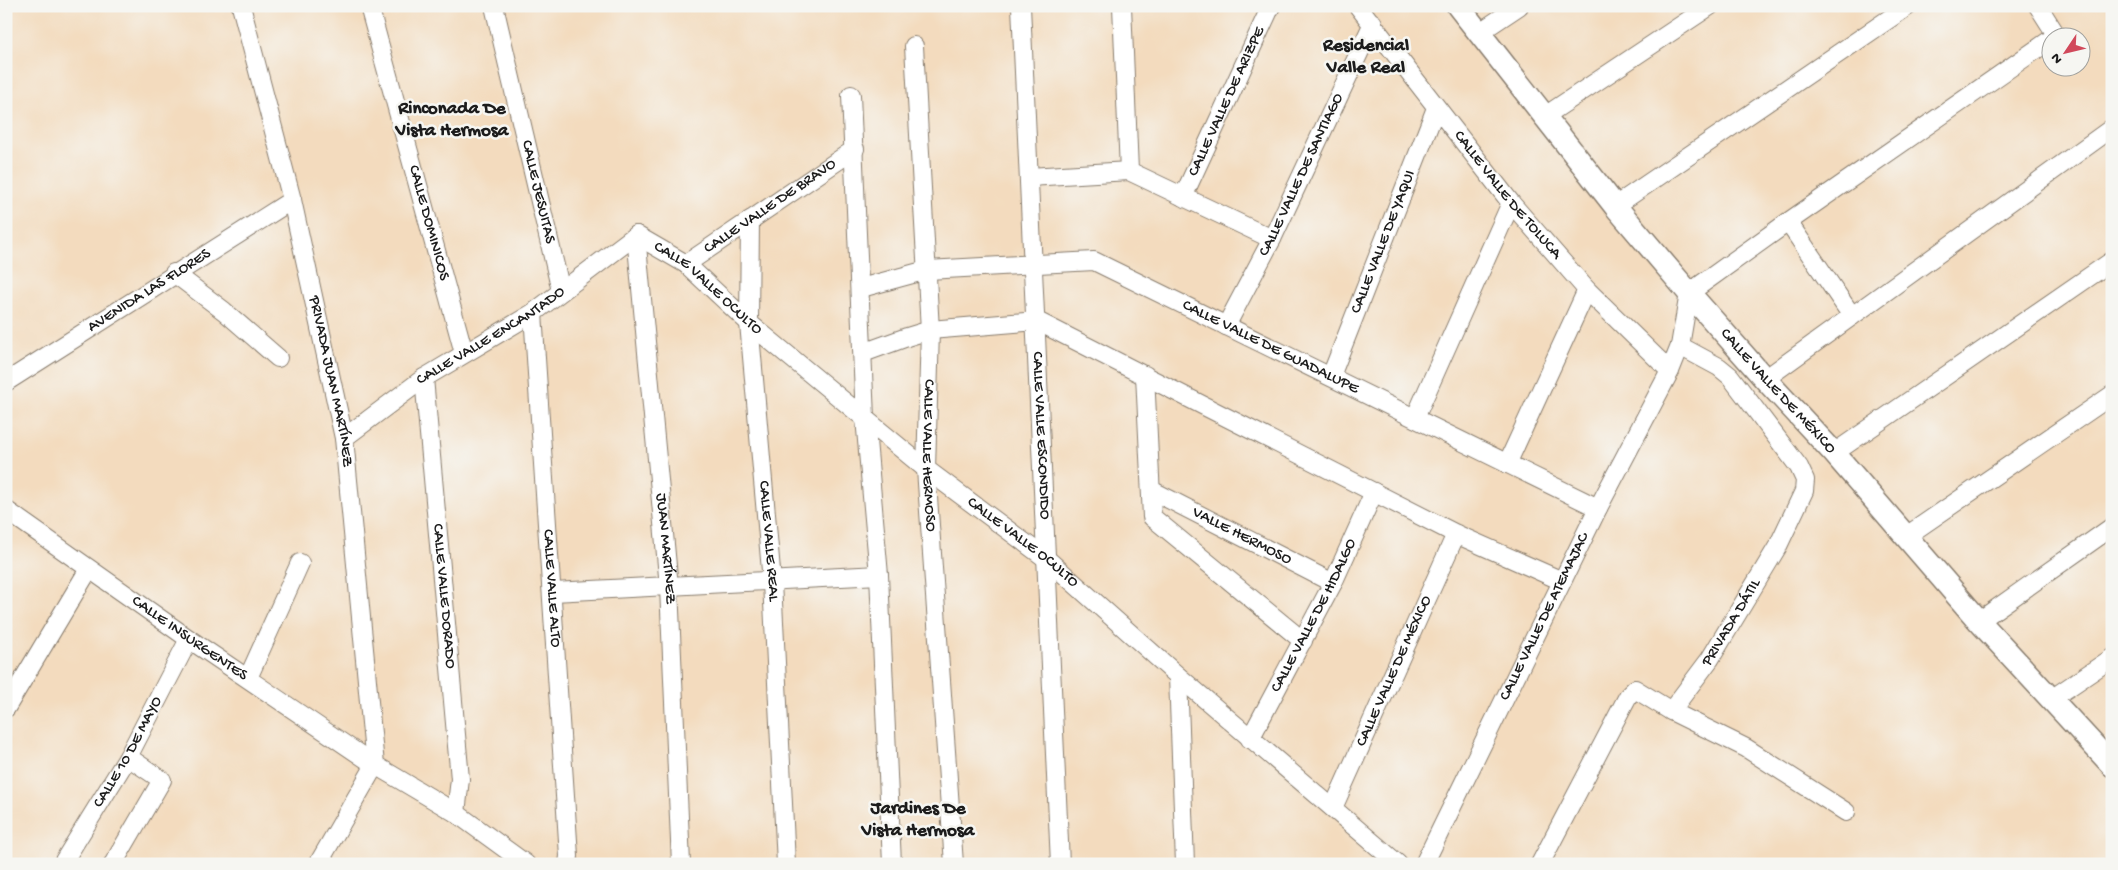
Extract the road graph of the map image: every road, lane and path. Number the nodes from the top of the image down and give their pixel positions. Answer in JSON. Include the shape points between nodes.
{"nodes":[{"id":1,"x":241,"y":6,"type":"edge"},
{"id":2,"x":369,"y":6,"type":"edge"},
{"id":3,"x":494,"y":6,"type":"edge"},
{"id":4,"x":1021,"y":6,"type":"edge"},
{"id":5,"x":1122,"y":6,"type":"edge"},
{"id":6,"x":1271,"y":6,"type":"edge"},
{"id":7,"x":1358,"y":6,"type":"edge"},
{"id":8,"x":1458,"y":6,"type":"edge"},
{"id":9,"x":1519,"y":6,"type":"edge"},
{"id":10,"x":1710,"y":6,"type":"edge"},
{"id":11,"x":1908,"y":6,"type":"edge"},
{"id":12,"x":2040,"y":8,"type":"edge"},
{"id":13,"x":1373,"y":23,"type":"junction"},
{"id":14,"x":2052,"y":28,"type":"edge"},
{"id":15,"x":1480,"y":32,"type":"junction"},
{"id":16,"x":914,"y":46,"type":"dead end"},
{"id":17,"x":2040,"y":47,"type":"edge"},
{"id":18,"x":851,"y":96,"type":"dead end"},
{"id":19,"x":1436,"y":108,"type":"junction"},
{"id":20,"x":1545,"y":116,"type":"junction"},
{"id":21,"x":2112,"y":128,"type":"edge"},
{"id":22,"x":854,"y":149,"type":"junction"},
{"id":23,"x":1129,"y":171,"type":"junction"},
{"id":24,"x":1029,"y":177,"type":"junction"},
{"id":25,"x":1183,"y":197,"type":"junction"},
{"id":26,"x":292,"y":200,"type":"junction"},
{"id":27,"x":1511,"y":203,"type":"junction"},
{"id":28,"x":1615,"y":206,"type":"junction"},
{"id":29,"x":750,"y":220,"type":"junction"},
{"id":30,"x":1788,"y":222,"type":"junction"},
{"id":31,"x":636,"y":235,"type":"junction"},
{"id":32,"x":1272,"y":239,"type":"junction"},
{"id":33,"x":2112,"y":262,"type":"edge"},
{"id":34,"x":686,"y":264,"type":"junction"},
{"id":35,"x":1033,"y":264,"type":"junction"},
{"id":36,"x":926,"y":270,"type":"junction"},
{"id":37,"x":174,"y":273,"type":"junction"},
{"id":38,"x":861,"y":288,"type":"junction"},
{"id":39,"x":1587,"y":290,"type":"junction"},
{"id":40,"x":561,"y":291,"type":"junction"},
{"id":41,"x":1688,"y":293,"type":"junction"},
{"id":42,"x":533,"y":312,"type":"junction"},
{"id":43,"x":1852,"y":316,"type":"junction"},
{"id":44,"x":1036,"y":321,"type":"junction"},
{"id":45,"x":750,"y":323,"type":"junction"},
{"id":46,"x":1226,"y":326,"type":"junction"},
{"id":47,"x":930,"y":330,"type":"junction"},
{"id":48,"x":1680,"y":346,"type":"junction"},
{"id":49,"x":464,"y":353,"type":"junction"},
{"id":50,"x":863,"y":353,"type":"junction"},
{"id":51,"x":278,"y":358,"type":"dead end"},
{"id":52,"x":1670,"y":371,"type":"junction"},
{"id":53,"x":10,"y":374,"type":"edge"},
{"id":54,"x":1145,"y":375,"type":"junction"},
{"id":55,"x":1331,"y":376,"type":"junction"},
{"id":56,"x":424,"y":378,"type":"junction"},
{"id":57,"x":1764,"y":379,"type":"junction"},
{"id":58,"x":2112,"y":394,"type":"edge"},
{"id":59,"x":865,"y":418,"type":"junction"},
{"id":60,"x":1414,"y":418,"type":"junction"},
{"id":61,"x":344,"y":438,"type":"junction"},
{"id":62,"x":1834,"y":453,"type":"junction"},
{"id":63,"x":1507,"y":464,"type":"junction"},
{"id":64,"x":926,"y":469,"type":"junction"},
{"id":65,"x":1151,"y":490,"type":"junction"},
{"id":66,"x":1374,"y":492,"type":"junction"},
{"id":67,"x":1598,"y":508,"type":"junction"},
{"id":68,"x":6,"y":510,"type":"edge"},
{"id":69,"x":2112,"y":527,"type":"edge"},
{"id":70,"x":1456,"y":534,"type":"junction"},
{"id":71,"x":1906,"y":537,"type":"junction"},
{"id":72,"x":1048,"y":560,"type":"junction"},
{"id":73,"x":300,"y":563,"type":"dead end"},
{"id":74,"x":89,"y":569,"type":"junction"},
{"id":75,"x":879,"y":576,"type":"junction"},
{"id":76,"x":1562,"y":581,"type":"junction"},
{"id":77,"x":772,"y":582,"type":"junction"},
{"id":78,"x":1333,"y":584,"type":"junction"},
{"id":79,"x":669,"y":587,"type":"junction"},
{"id":80,"x":553,"y":592,"type":"junction"},
{"id":81,"x":1979,"y":621,"type":"junction"},
{"id":82,"x":189,"y":639,"type":"junction"},
{"id":83,"x":1303,"y":640,"type":"junction"},
{"id":84,"x":2112,"y":658,"type":"edge"},
{"id":85,"x":1178,"y":676,"type":"junction"},
{"id":86,"x":248,"y":678,"type":"junction"},
{"id":87,"x":2050,"y":700,"type":"junction"},
{"id":88,"x":6,"y":708,"type":"edge"},
{"id":89,"x":1671,"y":711,"type":"junction"},
{"id":90,"x":1250,"y":738,"type":"junction"},
{"id":91,"x":128,"y":757,"type":"junction"},
{"id":92,"x":375,"y":765,"type":"junction"},
{"id":93,"x":2112,"y":765,"type":"edge"},
{"id":94,"x":1333,"y":808,"type":"junction"},
{"id":95,"x":1846,"y":812,"type":"dead end"},
{"id":96,"x":456,"y":813,"type":"junction"},
{"id":97,"x":62,"y":864,"type":"edge"},
{"id":98,"x":113,"y":864,"type":"edge"},
{"id":99,"x":318,"y":864,"type":"edge"},
{"id":100,"x":526,"y":864,"type":"edge"},
{"id":101,"x":568,"y":864,"type":"edge"},
{"id":102,"x":681,"y":864,"type":"edge"},
{"id":103,"x":786,"y":864,"type":"edge"},
{"id":104,"x":892,"y":864,"type":"edge"},
{"id":105,"x":954,"y":864,"type":"edge"},
{"id":106,"x":1060,"y":864,"type":"edge"},
{"id":107,"x":1185,"y":864,"type":"edge"},
{"id":108,"x":1398,"y":864,"type":"edge"},
{"id":109,"x":1424,"y":864,"type":"edge"},
{"id":110,"x":1540,"y":864,"type":"edge"}],
"edges":[{"from":1,"to":26,"type":"street","name":"PRIVADA JUAN MARTÍNEZ"},
{"from":2,"to":49,"type":"street","name":"CALLE DOMINICOS"},
{"from":3,"to":40,"type":"street","name":"CALLE JESUITAS"},
{"from":4,"to":24,"type":"street","name":"CALLE VALLE ESCONDIDO"},
{"from":5,"to":23,"type":"street"},
{"from":6,"to":25,"type":"street","name":"CALLE VALLE DE ARIZPE"},
{"from":7,"to":13,"type":"street","name":"CALLE VALLE DE TOLUCA"},
{"from":8,"to":15,"type":"street","name":"CALLE VALLE DE MÉXICO"},
{"from":9,"to":15,"type":"street"},
{"from":10,"to":20,"type":"street"},
{"from":11,"to":28,"type":"street"},
{"from":12,"to":14,"type":"street"},
{"from":13,"to":19,"type":"street","name":"CALLE VALLE DE TOLUCA"},
{"from":13,"to":32,"type":"street","name":"CALLE VALLE DE SANTIAGO"},
{"from":15,"to":20,"type":"street","name":"CALLE VALLE DE MÉXICO"},
{"from":16,"to":36,"type":"street","name":"CALLE VALLE HERMOSO"},
{"from":17,"to":30,"type":"street"},
{"from":18,"to":22,"type":"street"},
{"from":19,"to":27,"type":"street","name":"CALLE VALLE DE TOLUCA"},
{"from":19,"to":55,"type":"street","name":"CALLE VALLE DE YAQUI"},
{"from":20,"to":28,"type":"street","name":"CALLE VALLE DE MÉXICO"},
{"from":21,"to":43,"type":"street"},
{"from":22,"to":29,"type":"street","name":"CALLE VALLE DE BRAVO"},
{"from":22,"to":38,"type":"street"},
{"from":23,"to":24,"type":"street"},
{"from":23,"to":25,"type":"street"},
{"from":24,"to":35,"type":"street","name":"CALLE VALLE ESCONDIDO"},
{"from":25,"to":32,"type":"street"},
{"from":26,"to":37,"type":"street","name":"AVENIDA LAS FLORES"},
{"from":26,"to":61,"type":"street","name":"PRIVADA JUAN MARTÍNEZ"},
{"from":27,"to":39,"type":"street","name":"CALLE VALLE DE TOLUCA"},
{"from":27,"to":60,"type":"street"},
{"from":28,"to":41,"type":"street","name":"CALLE VALLE DE MÉXICO"},
{"from":29,"to":34,"type":"street","name":"CALLE VALLE DE BRAVO"},
{"from":29,"to":45,"type":"street","name":"CALLE VALLE REAL"},
{"from":30,"to":41,"type":"street"},
{"from":30,"to":43,"type":"street"},
{"from":31,"to":34,"type":"street","name":"CALLE VALLE OCULTO"},
{"from":31,"to":40,"type":"street","name":"CALLE VALLE ENCANTADO"},
{"from":31,"to":79,"type":"street","name":"JUAN MARTÍNEZ"},
{"from":32,"to":46,"type":"street","name":"CALLE VALLE DE SANTIAGO"},
{"from":33,"to":62,"type":"street"},
{"from":34,"to":45,"type":"street","name":"CALLE VALLE OCULTO"},
{"from":35,"to":36,"type":"street","name":"CALLE VALLE DE GUADALUPE"},
{"from":35,"to":44,"type":"street","name":"CALLE VALLE ESCONDIDO"},
{"from":35,"to":46,"type":"street","name":"CALLE VALLE DE GUADALUPE","via":[[1094,261]]},
{"from":36,"to":38,"type":"street","name":"CALLE VALLE DE GUADALUPE"},
{"from":36,"to":47,"type":"street","name":"CALLE VALLE HERMOSO"},
{"from":37,"to":51,"type":"street"},
{"from":37,"to":53,"type":"street","name":"AVENIDA LAS FLORES"},
{"from":38,"to":50,"type":"street"},
{"from":39,"to":52,"type":"street","name":"CALLE VALLE DE TOLUCA"},
{"from":39,"to":63,"type":"street"},
{"from":40,"to":42,"type":"street","name":"CALLE VALLE ENCANTADO"},
{"from":41,"to":48,"type":"street","name":"CALLE VALLE DE ATEMAJAC"},
{"from":41,"to":57,"type":"street","name":"CALLE VALLE DE MÉXICO"},
{"from":42,"to":49,"type":"street","name":"CALLE VALLE ENCANTADO"},
{"from":42,"to":80,"type":"street","name":"CALLE VALLE ALTO"},
{"from":43,"to":57,"type":"street"},
{"from":44,"to":47,"type":"street"},
{"from":44,"to":54,"type":"street"},
{"from":44,"to":72,"type":"street","name":"CALLE VALLE ESCONDIDO"},
{"from":45,"to":59,"type":"street","name":"CALLE VALLE OCULTO"},
{"from":45,"to":77,"type":"street","name":"CALLE VALLE REAL"},
{"from":46,"to":55,"type":"street","name":"CALLE VALLE DE GUADALUPE"},
{"from":47,"to":50,"type":"street"},
{"from":47,"to":64,"type":"street","name":"CALLE VALLE HERMOSO"},
{"from":48,"to":52,"type":"street","name":"CALLE VALLE DE ATEMAJAC"},
{"from":48,"to":89,"type":"street","name":"PRIVADA DÁTIL","via":[[1730,376],[1799,467],[1805,480],[1804,491],[1778,546],[1710,659]]},
{"from":49,"to":56,"type":"street","name":"CALLE VALLE ENCANTADO"},
{"from":50,"to":59,"type":"street"},
{"from":52,"to":67,"type":"street","name":"CALLE VALLE DE ATEMAJAC"},
{"from":54,"to":65,"type":"street"},
{"from":54,"to":66,"type":"street"},
{"from":55,"to":60,"type":"street","name":"CALLE VALLE DE GUADALUPE"},
{"from":56,"to":61,"type":"street","name":"CALLE VALLE ENCANTADO"},
{"from":56,"to":96,"type":"street","name":"CALLE VALLE DORADO","via":[[460,779]]},
{"from":57,"to":62,"type":"street","name":"CALLE VALLE DE MÉXICO"},
{"from":58,"to":71,"type":"street"},
{"from":59,"to":64,"type":"street","name":"CALLE VALLE OCULTO"},
{"from":59,"to":75,"type":"street"},
{"from":60,"to":63,"type":"street","name":"CALLE VALLE DE GUADALUPE"},
{"from":61,"to":92,"type":"street","name":"PRIVADA JUAN MARTÍNEZ"},
{"from":62,"to":71,"type":"street","name":"CALLE VALLE DE MÉXICO"},
{"from":63,"to":67,"type":"street","name":"CALLE VALLE DE GUADALUPE"},
{"from":64,"to":72,"type":"street","name":"CALLE VALLE OCULTO"},
{"from":64,"to":105,"type":"street","name":"CALLE VALLE HERMOSO"},
{"from":65,"to":78,"type":"street","name":"VALLE HERMOSO"},
{"from":65,"to":83,"type":"street","via":[[1152,517]]},
{"from":66,"to":70,"type":"street"},
{"from":66,"to":78,"type":"street","name":"CALLE VALLE DE HIDALGO"},
{"from":67,"to":76,"type":"street","name":"CALLE VALLE DE ATEMAJAC"},
{"from":68,"to":74,"type":"street","name":"CALLE INSURGENTES"},
{"from":69,"to":81,"type":"street"},
{"from":70,"to":76,"type":"street"},
{"from":70,"to":94,"type":"street","name":"CALLE VALLE DE MÉXICO"},
{"from":71,"to":81,"type":"street","name":"CALLE VALLE DE MÉXICO"},
{"from":72,"to":85,"type":"street","name":"CALLE VALLE OCULTO"},
{"from":72,"to":106,"type":"street","name":"CALLE VALLE ESCONDIDO"},
{"from":73,"to":86,"type":"street"},
{"from":74,"to":82,"type":"street","name":"CALLE INSURGENTES"},
{"from":74,"to":88,"type":"street"},
{"from":75,"to":77,"type":"street"},
{"from":75,"to":104,"type":"street"},
{"from":76,"to":109,"type":"street","name":"CALLE VALLE DE ATEMAJAC"},
{"from":77,"to":79,"type":"street"},
{"from":77,"to":103,"type":"street","name":"CALLE VALLE REAL"},
{"from":78,"to":83,"type":"street","name":"CALLE VALLE DE HIDALGO"},
{"from":79,"to":80,"type":"street"},
{"from":79,"to":102,"type":"street","name":"JUAN MARTÍNEZ"},
{"from":80,"to":101,"type":"street","name":"CALLE VALLE ALTO"},
{"from":81,"to":87,"type":"street","name":"CALLE VALLE DE MÉXICO"},
{"from":82,"to":86,"type":"street","name":"CALLE INSURGENTES"},
{"from":82,"to":91,"type":"street","name":"CALLE 10 DE MAYO"},
{"from":83,"to":90,"type":"street","name":"CALLE VALLE DE HIDALGO"},
{"from":84,"to":87,"type":"street"},
{"from":85,"to":90,"type":"street","name":"CALLE VALLE OCULTO"},
{"from":85,"to":107,"type":"street"},
{"from":86,"to":92,"type":"street","name":"CALLE INSURGENTES"},
{"from":87,"to":93,"type":"street","name":"CALLE VALLE DE MÉXICO"},
{"from":89,"to":95,"type":"street","via":[[1746,748]]},
{"from":89,"to":110,"type":"street","via":[[1635,689],[1628,696]]},
{"from":90,"to":94,"type":"street","name":"CALLE VALLE OCULTO"},
{"from":91,"to":97,"type":"street","name":"CALLE 10 DE MAYO"},
{"from":91,"to":98,"type":"street","via":[[162,780]]},
{"from":92,"to":96,"type":"street","name":"CALLE INSURGENTES"},
{"from":92,"to":99,"type":"street"},
{"from":94,"to":108,"type":"street","name":"CALLE VALLE OCULTO"},
{"from":96,"to":100,"type":"street","name":"CALLE INSURGENTES"}]}
